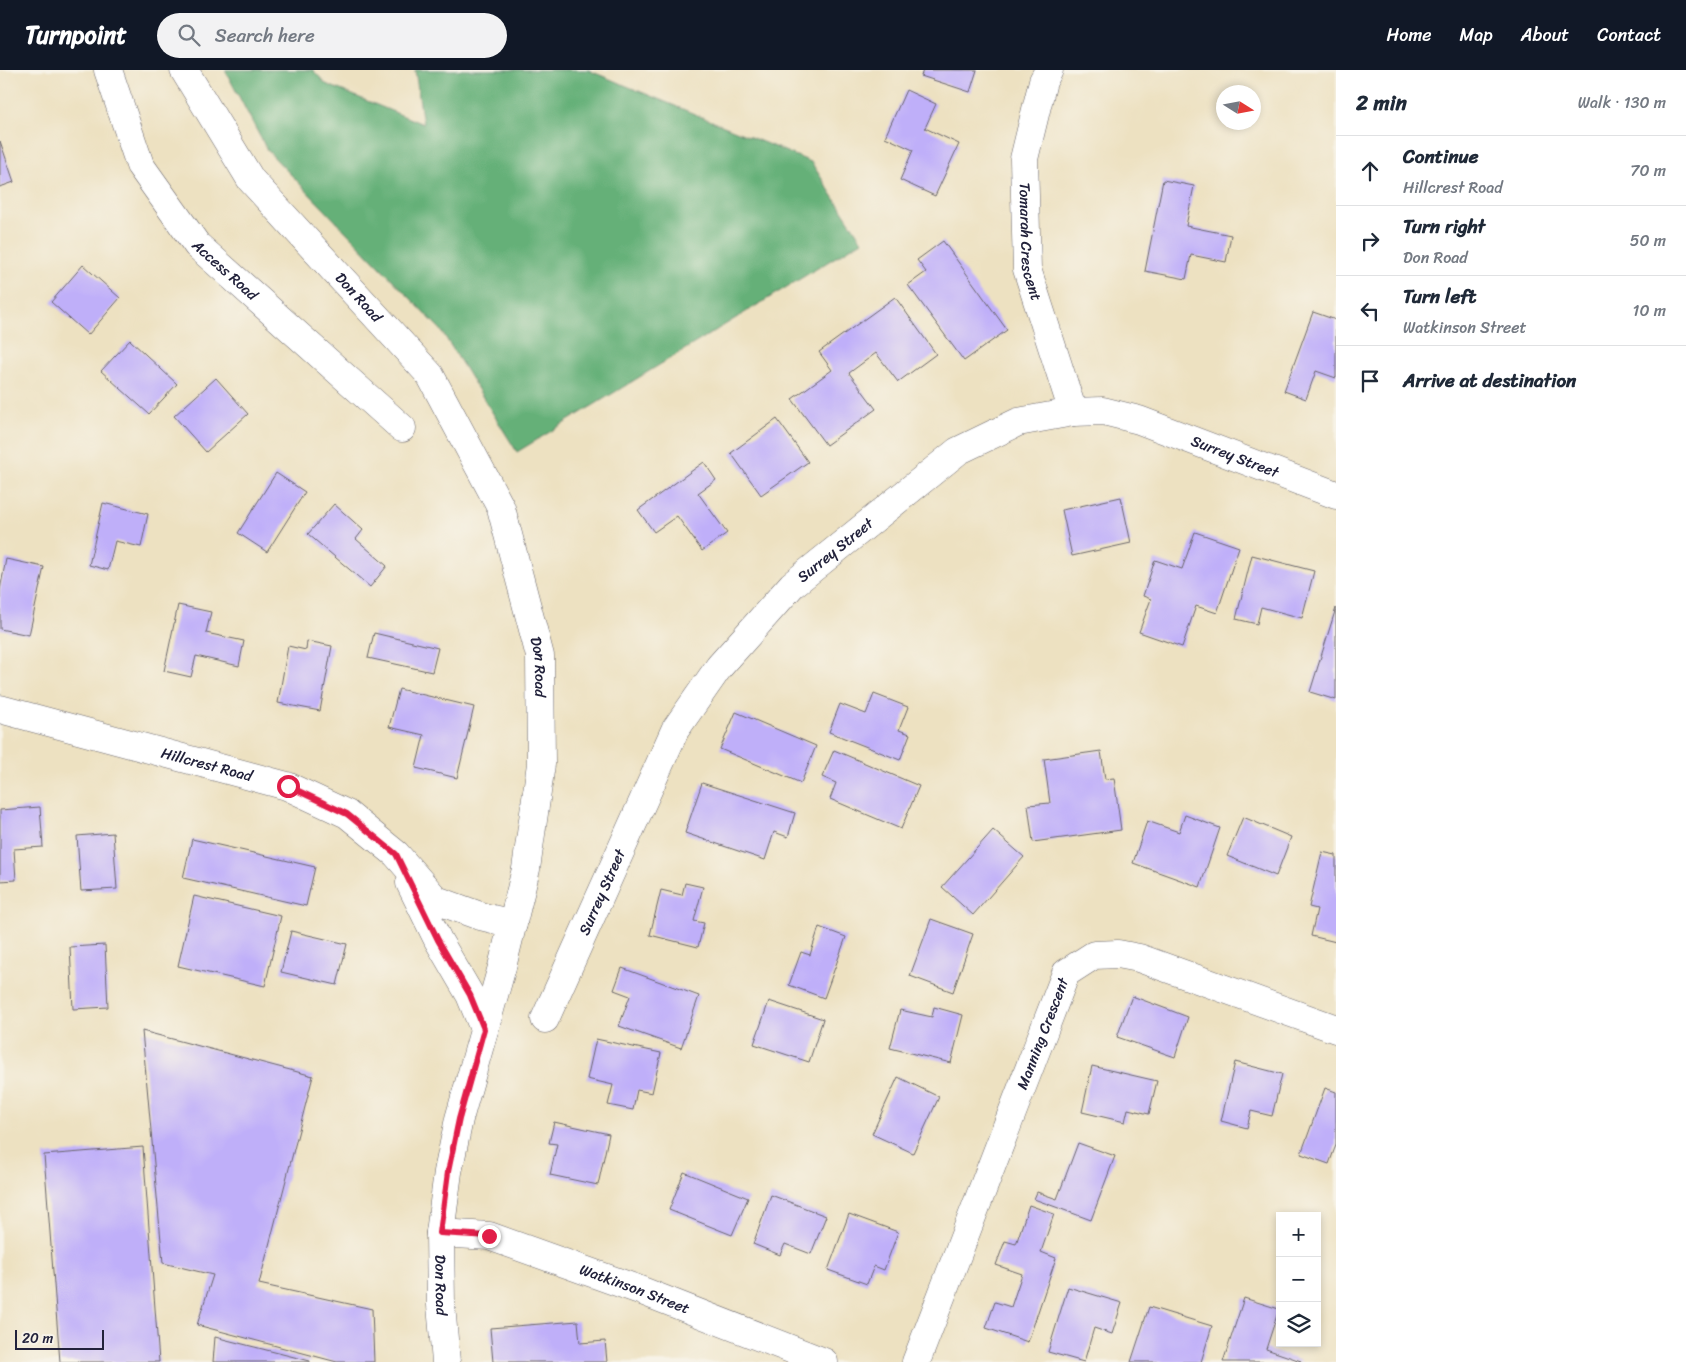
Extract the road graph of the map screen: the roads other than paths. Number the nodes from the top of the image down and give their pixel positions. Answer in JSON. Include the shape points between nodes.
{"nodes":[{"id":1,"x":108,"y":70,"type":"edge"},
{"id":2,"x":184,"y":70,"type":"edge"},
{"id":3,"x":1049,"y":70,"type":"edge"},
{"id":4,"x":1073,"y":412,"type":"junction"},
{"id":5,"x":402,"y":428,"type":"dead end"},
{"id":6,"x":1336,"y":495,"type":"edge"},
{"id":7,"x":0,"y":709,"type":"edge"},
{"id":8,"x":396,"y":854,"type":"junction"},
{"id":9,"x":513,"y":924,"type":"junction"},
{"id":10,"x":545,"y":1019,"type":"dead end"},
{"id":11,"x":484,"y":1029,"type":"junction"},
{"id":12,"x":1336,"y":1029,"type":"edge"},
{"id":13,"x":440,"y":1233,"type":"junction"},
{"id":14,"x":446,"y":1362,"type":"edge"},
{"id":15,"x":824,"y":1362,"type":"edge"},
{"id":16,"x":916,"y":1362,"type":"edge"}],
"edges":[{"from":1,"to":5,"type":"street","name":"Access Road","via":[[140,165],[197,245]]},
{"from":2,"to":9,"type":"street","name":"Don Road","via":[[251,180],[430,375],[501,508],[540,656],[542,764],[526,868]]},
{"from":3,"to":4,"type":"street","name":"Tomarah Crescent","via":[[1043,81],[1024,159],[1027,269]]},
{"from":4,"to":6,"type":"street","name":"Surrey Street","via":[[1103,411],[1139,420]]},
{"from":4,"to":10,"type":"street","name":"Surrey Street","via":[[1018,422],[958,451],[792,585],[719,666],[675,730]]},
{"from":7,"to":8,"type":"street","name":"Hillcrest Road","via":[[288,786],[347,814]]},
{"from":8,"to":9,"type":"street","name":"Hillcrest Road","via":[[436,900]]},
{"from":8,"to":11,"type":"street","name":"Hillcrest Road","via":[[438,940],[470,995]]},
{"from":9,"to":11,"type":"street","name":"Don Road"},
{"from":11,"to":13,"type":"street","name":"Don Road","via":[[457,1128]]},
{"from":12,"to":16,"type":"street","name":"Manning Crescent","via":[[1138,958],[1118,954],[1094,955],[1066,973]]},
{"from":13,"to":14,"type":"street","name":"Don Road"},
{"from":13,"to":15,"type":"street","name":"Watkinson Street","via":[[489,1236]]}]}
